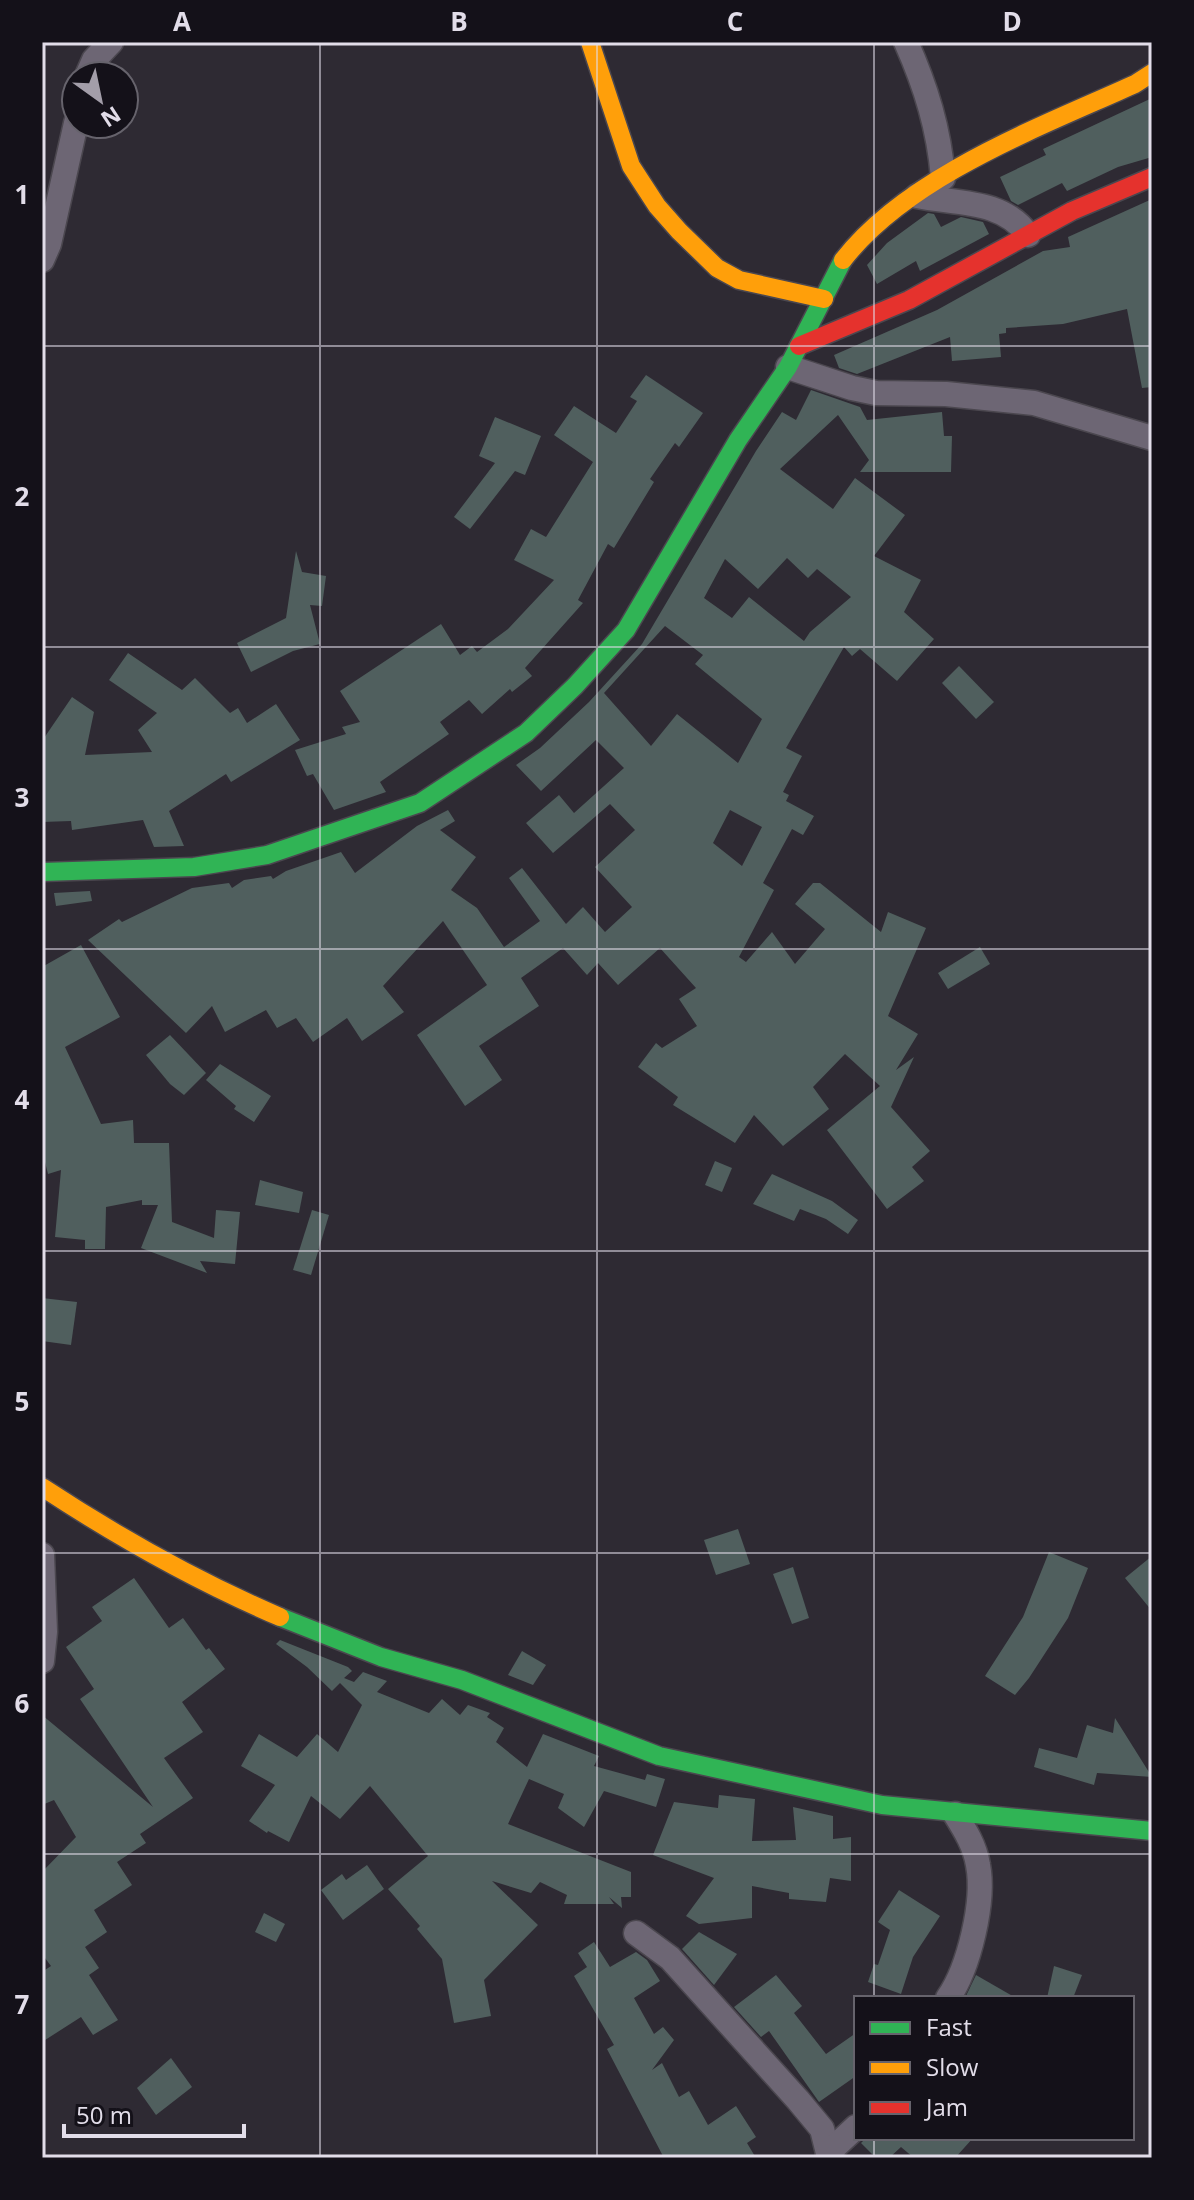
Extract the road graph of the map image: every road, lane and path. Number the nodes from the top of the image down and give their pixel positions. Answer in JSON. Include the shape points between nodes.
{"nodes":[{"id":1,"x":111,"y":42,"type":"edge"},
{"id":2,"x":590,"y":42,"type":"edge"},
{"id":3,"x":906,"y":42,"type":"edge"},
{"id":4,"x":94,"y":60,"type":"edge"},
{"id":5,"x":1152,"y":73,"type":"edge"},
{"id":6,"x":72,"y":140,"type":"edge"},
{"id":7,"x":1152,"y":177,"type":"edge"},
{"id":8,"x":943,"y":178,"type":"junction"},
{"id":9,"x":917,"y":196,"type":"junction"},
{"id":10,"x":1028,"y":235,"type":"junction"},
{"id":11,"x":42,"y":260,"type":"edge"},
{"id":12,"x":824,"y":299,"type":"junction"},
{"id":13,"x":794,"y":356,"type":"junction"},
{"id":14,"x":1152,"y":438,"type":"edge"},
{"id":15,"x":42,"y":872,"type":"edge"},
{"id":16,"x":42,"y":1487,"type":"edge"},
{"id":17,"x":42,"y":1555,"type":"edge"},
{"id":18,"x":42,"y":1661,"type":"edge"},
{"id":19,"x":955,"y":1814,"type":"junction"},
{"id":20,"x":1152,"y":1831,"type":"edge"},
{"id":21,"x":636,"y":1933,"type":"dead end"},
{"id":22,"x":949,"y":1996,"type":"edge"},
{"id":23,"x":854,"y":2129,"type":"edge"},
{"id":24,"x":830,"y":2156,"type":"edge"}],
"edges":[{"from":1,"to":4,"type":"street"},
{"from":2,"to":12,"type":"street","via":[[631,166],[664,215],[707,259],[739,280]]},
{"from":3,"to":8,"type":"street","via":[[936,124]]},
{"from":5,"to":8,"type":"street"},
{"from":6,"to":11,"type":"street"},
{"from":7,"to":10,"type":"street"},
{"from":8,"to":9,"type":"street"},
{"from":9,"to":10,"type":"street","via":[[997,209]]},
{"from":9,"to":12,"type":"street","via":[[858,243]]},
{"from":10,"to":13,"type":"street","via":[[944,283]]},
{"from":12,"to":13,"type":"street"},
{"from":13,"to":14,"type":"street","via":[[842,385],[876,393],[1034,403]]},
{"from":13,"to":15,"type":"street","via":[[626,630],[526,733],[420,803],[267,855],[194,867]]},
{"from":16,"to":19,"type":"street","via":[[224,1593],[369,1653],[462,1680],[659,1756],[882,1805]]},
{"from":17,"to":18,"type":"street"},
{"from":19,"to":20,"type":"street"},
{"from":19,"to":22,"type":"street","via":[[973,1845],[980,1880],[967,1958]]},
{"from":21,"to":24,"type":"street","via":[[670,1958],[798,2100],[822,2129]]},
{"from":23,"to":24,"type":"street"}]}
